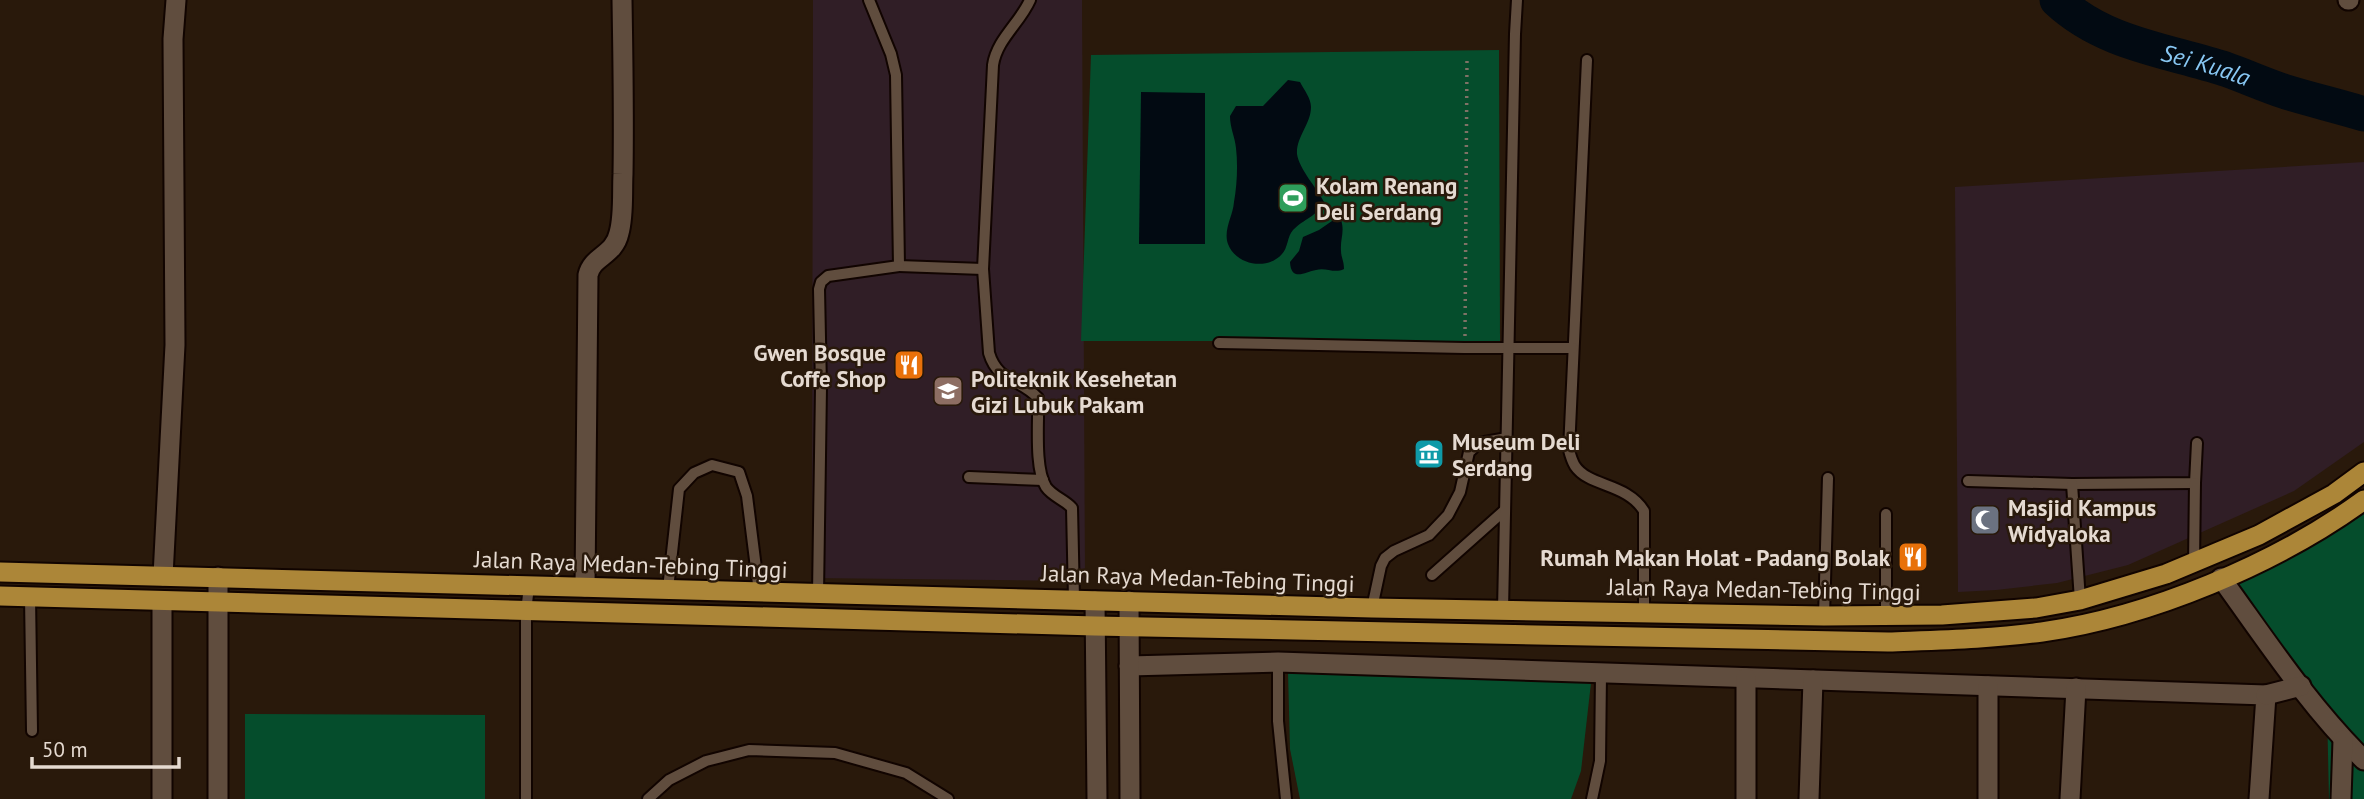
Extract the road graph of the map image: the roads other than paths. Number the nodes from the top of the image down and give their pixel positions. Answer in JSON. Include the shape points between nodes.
{"nodes":[{"id":1,"x":176,"y":0,"type":"edge"},
{"id":2,"x":622,"y":0,"type":"edge"},
{"id":3,"x":869,"y":0,"type":"edge"},
{"id":4,"x":1030,"y":0,"type":"edge"},
{"id":5,"x":1517,"y":0,"type":"edge"},
{"id":6,"x":1587,"y":60,"type":"dead end"},
{"id":7,"x":899,"y":266,"type":"junction"},
{"id":8,"x":983,"y":269,"type":"junction"},
{"id":9,"x":1219,"y":344,"type":"dead end"},
{"id":10,"x":1509,"y":348,"type":"junction"},
{"id":11,"x":1573,"y":348,"type":"junction"},
{"id":12,"x":1507,"y":438,"type":"junction"},
{"id":13,"x":2197,"y":443,"type":"dead end"},
{"id":14,"x":2364,"y":472,"type":"edge"},
{"id":15,"x":969,"y":477,"type":"dead end"},
{"id":16,"x":1828,"y":478,"type":"dead end"},
{"id":17,"x":1044,"y":480,"type":"junction"},
{"id":18,"x":1968,"y":481,"type":"dead end"},
{"id":19,"x":2195,"y":483,"type":"junction"},
{"id":20,"x":2072,"y":484,"type":"junction"},
{"id":21,"x":2364,"y":500,"type":"edge"},
{"id":22,"x":1505,"y":510,"type":"junction"},
{"id":23,"x":1886,"y":514,"type":"dead end"},
{"id":24,"x":2194,"y":564,"type":"junction"},
{"id":25,"x":0,"y":572,"type":"edge"},
{"id":26,"x":1432,"y":575,"type":"dead end"},
{"id":27,"x":168,"y":576,"type":"junction"},
{"id":28,"x":211,"y":577,"type":"junction"},
{"id":29,"x":2221,"y":578,"type":"junction"},
{"id":30,"x":529,"y":586,"type":"junction"},
{"id":31,"x":585,"y":587,"type":"junction"},
{"id":32,"x":668,"y":589,"type":"junction"},
{"id":33,"x":759,"y":592,"type":"junction"},
{"id":34,"x":818,"y":594,"type":"junction"},
{"id":35,"x":0,"y":596,"type":"edge"},
{"id":36,"x":30,"y":597,"type":"junction"},
{"id":37,"x":1074,"y":599,"type":"junction"},
{"id":38,"x":2080,"y":600,"type":"junction"},
{"id":39,"x":167,"y":601,"type":"junction"},
{"id":40,"x":1095,"y":601,"type":"junction"},
{"id":41,"x":1129,"y":601,"type":"junction"},
{"id":42,"x":211,"y":602,"type":"junction"},
{"id":43,"x":1372,"y":608,"type":"junction"},
{"id":44,"x":1503,"y":610,"type":"junction"},
{"id":45,"x":526,"y":612,"type":"junction"},
{"id":46,"x":1644,"y":612,"type":"junction"},
{"id":47,"x":1824,"y":616,"type":"junction"},
{"id":48,"x":1886,"y":616,"type":"junction"},
{"id":49,"x":1095,"y":626,"type":"junction"},
{"id":50,"x":1129,"y":627,"type":"junction"},
{"id":51,"x":1278,"y":662,"type":"junction"},
{"id":52,"x":1129,"y":667,"type":"junction"},
{"id":53,"x":1601,"y":674,"type":"junction"},
{"id":54,"x":1746,"y":678,"type":"junction"},
{"id":55,"x":1813,"y":680,"type":"junction"},
{"id":56,"x":1988,"y":686,"type":"junction"},
{"id":57,"x":2301,"y":686,"type":"junction"},
{"id":58,"x":2076,"y":688,"type":"junction"},
{"id":59,"x":2266,"y":695,"type":"junction"},
{"id":60,"x":32,"y":731,"type":"dead end"},
{"id":61,"x":2343,"y":740,"type":"junction"},
{"id":62,"x":2364,"y":760,"type":"edge"},
{"id":63,"x":1284,"y":797,"type":"edge"},
{"id":64,"x":162,"y":799,"type":"edge"},
{"id":65,"x":218,"y":799,"type":"edge"},
{"id":66,"x":526,"y":799,"type":"edge"},
{"id":67,"x":648,"y":799,"type":"edge"},
{"id":68,"x":948,"y":799,"type":"edge"},
{"id":69,"x":1097,"y":799,"type":"edge"},
{"id":70,"x":1130,"y":799,"type":"edge"},
{"id":71,"x":1592,"y":799,"type":"edge"},
{"id":72,"x":1746,"y":799,"type":"edge"},
{"id":73,"x":1809,"y":799,"type":"edge"},
{"id":74,"x":1988,"y":799,"type":"edge"},
{"id":75,"x":2070,"y":799,"type":"edge"},
{"id":76,"x":2259,"y":799,"type":"edge"},
{"id":77,"x":2341,"y":799,"type":"edge"}],
"edges":[{"from":1,"to":27,"type":"street"},
{"from":2,"to":31,"type":"street","via":[[621,226],[610,252],[593,263],[588,275]]},
{"from":3,"to":7,"type":"lane","via":[[896,75]]},
{"from":4,"to":8,"type":"lane","via":[[995,53]]},
{"from":5,"to":10,"type":"lane"},
{"from":6,"to":11,"type":"lane"},
{"from":7,"to":8,"type":"lane"},
{"from":7,"to":34,"type":"lane","via":[[828,276],[821,282]]},
{"from":8,"to":17,"type":"lane","via":[[992,364],[1038,398]]},
{"from":9,"to":10,"type":"lane"},
{"from":10,"to":11,"type":"lane"},
{"from":10,"to":12,"type":"lane"},
{"from":11,"to":46,"type":"lane","via":[[1569,450],[1575,467],[1637,500],[1644,511]]},
{"from":12,"to":22,"type":"lane"},
{"from":12,"to":43,"type":"lane","via":[[1479,443],[1469,452],[1460,492],[1448,515],[1429,535],[1385,558]]},
{"from":13,"to":19,"type":"lane"},
{"from":14,"to":24,"type":"highway","name":"Jalan Raya Medan-Tebing Tinggi","via":[[2259,535]]},
{"from":15,"to":17,"type":"lane"},
{"from":16,"to":47,"type":"lane"},
{"from":17,"to":37,"type":"lane","via":[[1047,488],[1072,508]]},
{"from":18,"to":20,"type":"lane"},
{"from":19,"to":20,"type":"lane"},
{"from":19,"to":24,"type":"lane"},
{"from":20,"to":38,"type":"lane"},
{"from":21,"to":29,"type":"highway","name":"Jalan Raya Medan-Tebing Tinggi","via":[[2268,557]]},
{"from":22,"to":26,"type":"lane"},
{"from":22,"to":44,"type":"lane"},
{"from":23,"to":48,"type":"lane"},
{"from":24,"to":38,"type":"highway","name":"Jalan Raya Medan-Tebing Tinggi"},
{"from":25,"to":27,"type":"highway","name":"Jalan Raya Medan-Tebing Tinggi"},
{"from":27,"to":28,"type":"highway","name":"Jalan Raya Medan-Tebing Tinggi"},
{"from":28,"to":30,"type":"highway","name":"Jalan Raya Medan-Tebing Tinggi"},
{"from":28,"to":42,"type":"street"},
{"from":29,"to":50,"type":"highway","name":"Jalan Raya Medan-Tebing Tinggi","via":[[2149,607],[2092,622],[2043,632],[1943,640]]},
{"from":29,"to":57,"type":"street"},
{"from":30,"to":31,"type":"highway","name":"Jalan Raya Medan-Tebing Tinggi"},
{"from":30,"to":45,"type":"lane"},
{"from":31,"to":32,"type":"highway","name":"Jalan Raya Medan-Tebing Tinggi"},
{"from":32,"to":33,"type":"highway","name":"Jalan Raya Medan-Tebing Tinggi"},
{"from":32,"to":33,"type":"lane","via":[[679,489],[694,473],[712,465],[739,472],[747,496]]},
{"from":33,"to":34,"type":"highway","name":"Jalan Raya Medan-Tebing Tinggi"},
{"from":34,"to":37,"type":"highway","name":"Jalan Raya Medan-Tebing Tinggi"},
{"from":35,"to":36,"type":"highway","name":"Jalan Raya Medan-Tebing Tinggi"},
{"from":36,"to":39,"type":"highway","name":"Jalan Raya Medan-Tebing Tinggi"},
{"from":36,"to":60,"type":"lane"},
{"from":37,"to":40,"type":"highway","name":"Jalan Raya Medan-Tebing Tinggi"},
{"from":38,"to":48,"type":"highway","name":"Jalan Raya Medan-Tebing Tinggi","via":[[2036,608]]},
{"from":39,"to":42,"type":"highway","name":"Jalan Raya Medan-Tebing Tinggi"},
{"from":39,"to":64,"type":"street"},
{"from":40,"to":41,"type":"highway","name":"Jalan Raya Medan-Tebing Tinggi"},
{"from":40,"to":49,"type":"street"},
{"from":41,"to":43,"type":"highway","name":"Jalan Raya Medan-Tebing Tinggi"},
{"from":41,"to":50,"type":"street"},
{"from":42,"to":45,"type":"highway","name":"Jalan Raya Medan-Tebing Tinggi"},
{"from":42,"to":65,"type":"street"},
{"from":43,"to":44,"type":"highway","name":"Jalan Raya Medan-Tebing Tinggi"},
{"from":44,"to":46,"type":"highway","name":"Jalan Raya Medan-Tebing Tinggi"},
{"from":45,"to":49,"type":"highway","name":"Jalan Raya Medan-Tebing Tinggi"},
{"from":45,"to":66,"type":"lane"},
{"from":46,"to":47,"type":"highway","name":"Jalan Raya Medan-Tebing Tinggi"},
{"from":47,"to":48,"type":"highway","name":"Jalan Raya Medan-Tebing Tinggi"},
{"from":49,"to":50,"type":"highway","name":"Jalan Raya Medan-Tebing Tinggi"},
{"from":49,"to":69,"type":"street"},
{"from":50,"to":52,"type":"street"},
{"from":51,"to":52,"type":"street"},
{"from":51,"to":53,"type":"street"},
{"from":51,"to":63,"type":"lane"},
{"from":52,"to":70,"type":"street"},
{"from":53,"to":54,"type":"street"},
{"from":53,"to":71,"type":"lane","via":[[1600,761]]},
{"from":54,"to":55,"type":"street"},
{"from":54,"to":72,"type":"street"},
{"from":55,"to":56,"type":"street"},
{"from":55,"to":73,"type":"street"},
{"from":56,"to":58,"type":"street"},
{"from":56,"to":74,"type":"street"},
{"from":57,"to":59,"type":"street"},
{"from":57,"to":61,"type":"street"},
{"from":58,"to":59,"type":"street"},
{"from":58,"to":75,"type":"street"},
{"from":59,"to":76,"type":"street"},
{"from":61,"to":62,"type":"street"},
{"from":61,"to":77,"type":"street"},
{"from":67,"to":68,"type":"lane","via":[[669,780],[706,761],[749,750],[835,753],[906,774]]}]}
